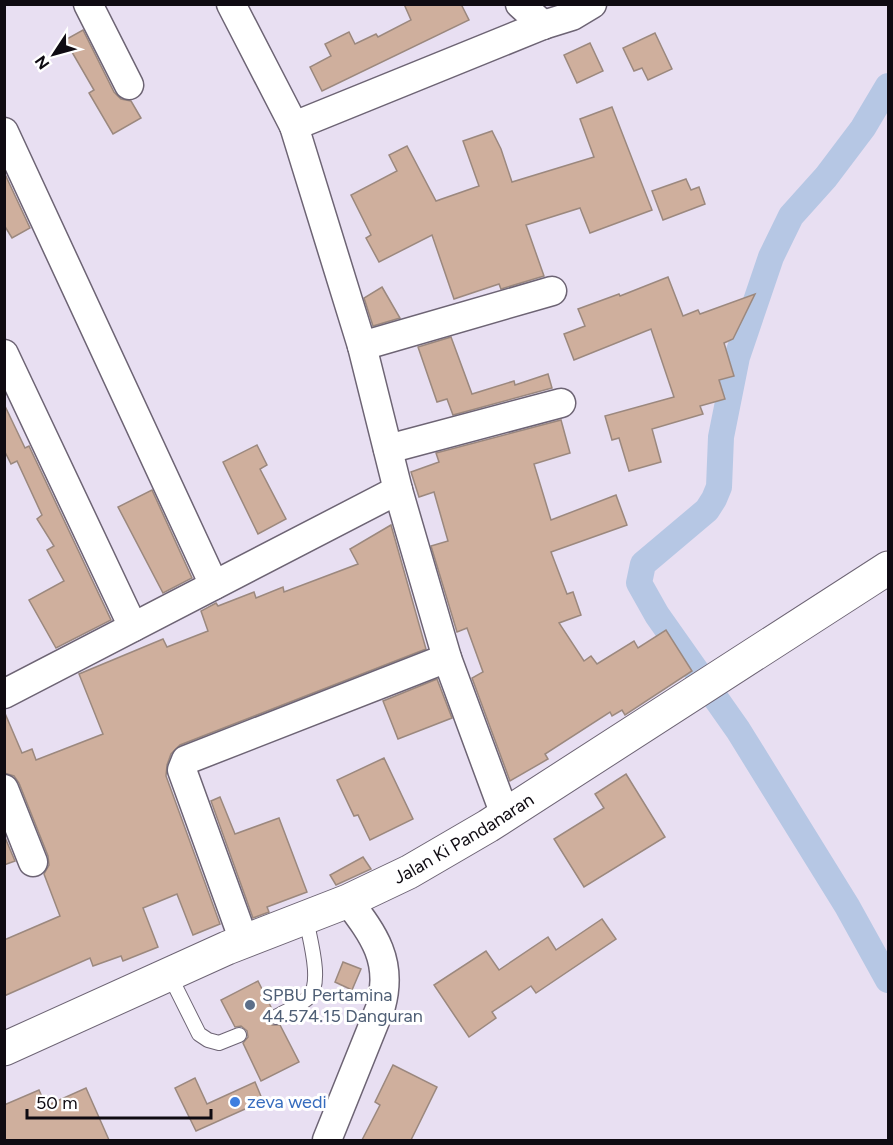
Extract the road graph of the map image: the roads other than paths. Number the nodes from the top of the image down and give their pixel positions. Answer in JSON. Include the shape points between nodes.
{"nodes":[{"id":1,"x":88,"y":4,"type":"edge"},
{"id":2,"x":231,"y":4,"type":"edge"},
{"id":3,"x":520,"y":4,"type":"edge"},
{"id":4,"x":592,"y":4,"type":"edge"},
{"id":5,"x":543,"y":25,"type":"junction"},
{"id":6,"x":129,"y":85,"type":"dead end"},
{"id":7,"x":294,"y":126,"type":"junction"},
{"id":8,"x":4,"y":132,"type":"edge"},
{"id":9,"x":552,"y":291,"type":"dead end"},
{"id":10,"x":362,"y":346,"type":"junction"},
{"id":11,"x":4,"y":354,"type":"edge"},
{"id":12,"x":561,"y":403,"type":"dead end"},
{"id":13,"x":388,"y":449,"type":"junction"},
{"id":14,"x":398,"y":490,"type":"junction"},
{"id":15,"x":888,"y":568,"type":"edge"},
{"id":16,"x":214,"y":585,"type":"junction"},
{"id":17,"x":133,"y":627,"type":"junction"},
{"id":18,"x":447,"y":658,"type":"junction"},
{"id":19,"x":4,"y":694,"type":"edge"},
{"id":20,"x":4,"y":789,"type":"edge"},
{"id":21,"x":505,"y":815,"type":"junction"},
{"id":22,"x":33,"y":862,"type":"dead end"},
{"id":23,"x":348,"y":901,"type":"junction"},
{"id":24,"x":306,"y":918,"type":"junction"},
{"id":25,"x":244,"y":941,"type":"junction"},
{"id":26,"x":169,"y":974,"type":"junction"},
{"id":27,"x":276,"y":1017,"type":"dead end"},
{"id":28,"x":239,"y":1035,"type":"dead end"},
{"id":29,"x":4,"y":1049,"type":"edge"},
{"id":30,"x":327,"y":1140,"type":"edge"}],
"edges":[{"from":1,"to":6,"type":"street"},
{"from":2,"to":7,"type":"street"},
{"from":3,"to":5,"type":"street"},
{"from":4,"to":5,"type":"street","via":[[572,16]]},
{"from":5,"to":7,"type":"street"},
{"from":7,"to":10,"type":"street"},
{"from":8,"to":16,"type":"street"},
{"from":9,"to":10,"type":"street"},
{"from":10,"to":13,"type":"street"},
{"from":11,"to":17,"type":"street"},
{"from":12,"to":13,"type":"street"},
{"from":13,"to":14,"type":"street"},
{"from":14,"to":16,"type":"street"},
{"from":14,"to":18,"type":"street"},
{"from":15,"to":21,"type":"main road","name":"Jalan Ki Pandanaran"},
{"from":16,"to":17,"type":"street"},
{"from":17,"to":19,"type":"street"},
{"from":18,"to":21,"type":"street"},
{"from":18,"to":25,"type":"street","via":[[186,760],[183,770]]},
{"from":20,"to":22,"type":"street"},
{"from":21,"to":23,"type":"main road","name":"Jalan Ki Pandanaran","via":[[418,867]]},
{"from":23,"to":24,"type":"main road","name":"Jalan Ki Pandanaran"},
{"from":23,"to":30,"type":"street","via":[[372,932],[381,954],[385,993]]},
{"from":24,"to":25,"type":"main road","name":"Jalan Ki Pandanaran"},
{"from":24,"to":27,"type":"lane","via":[[316,976],[314,988],[308,998]]},
{"from":25,"to":26,"type":"main road","name":"Jalan Ki Pandanaran"},
{"from":26,"to":28,"type":"lane","via":[[199,1034],[219,1043]]},
{"from":26,"to":29,"type":"main road","name":"Jalan Ki Pandanaran"}]}
